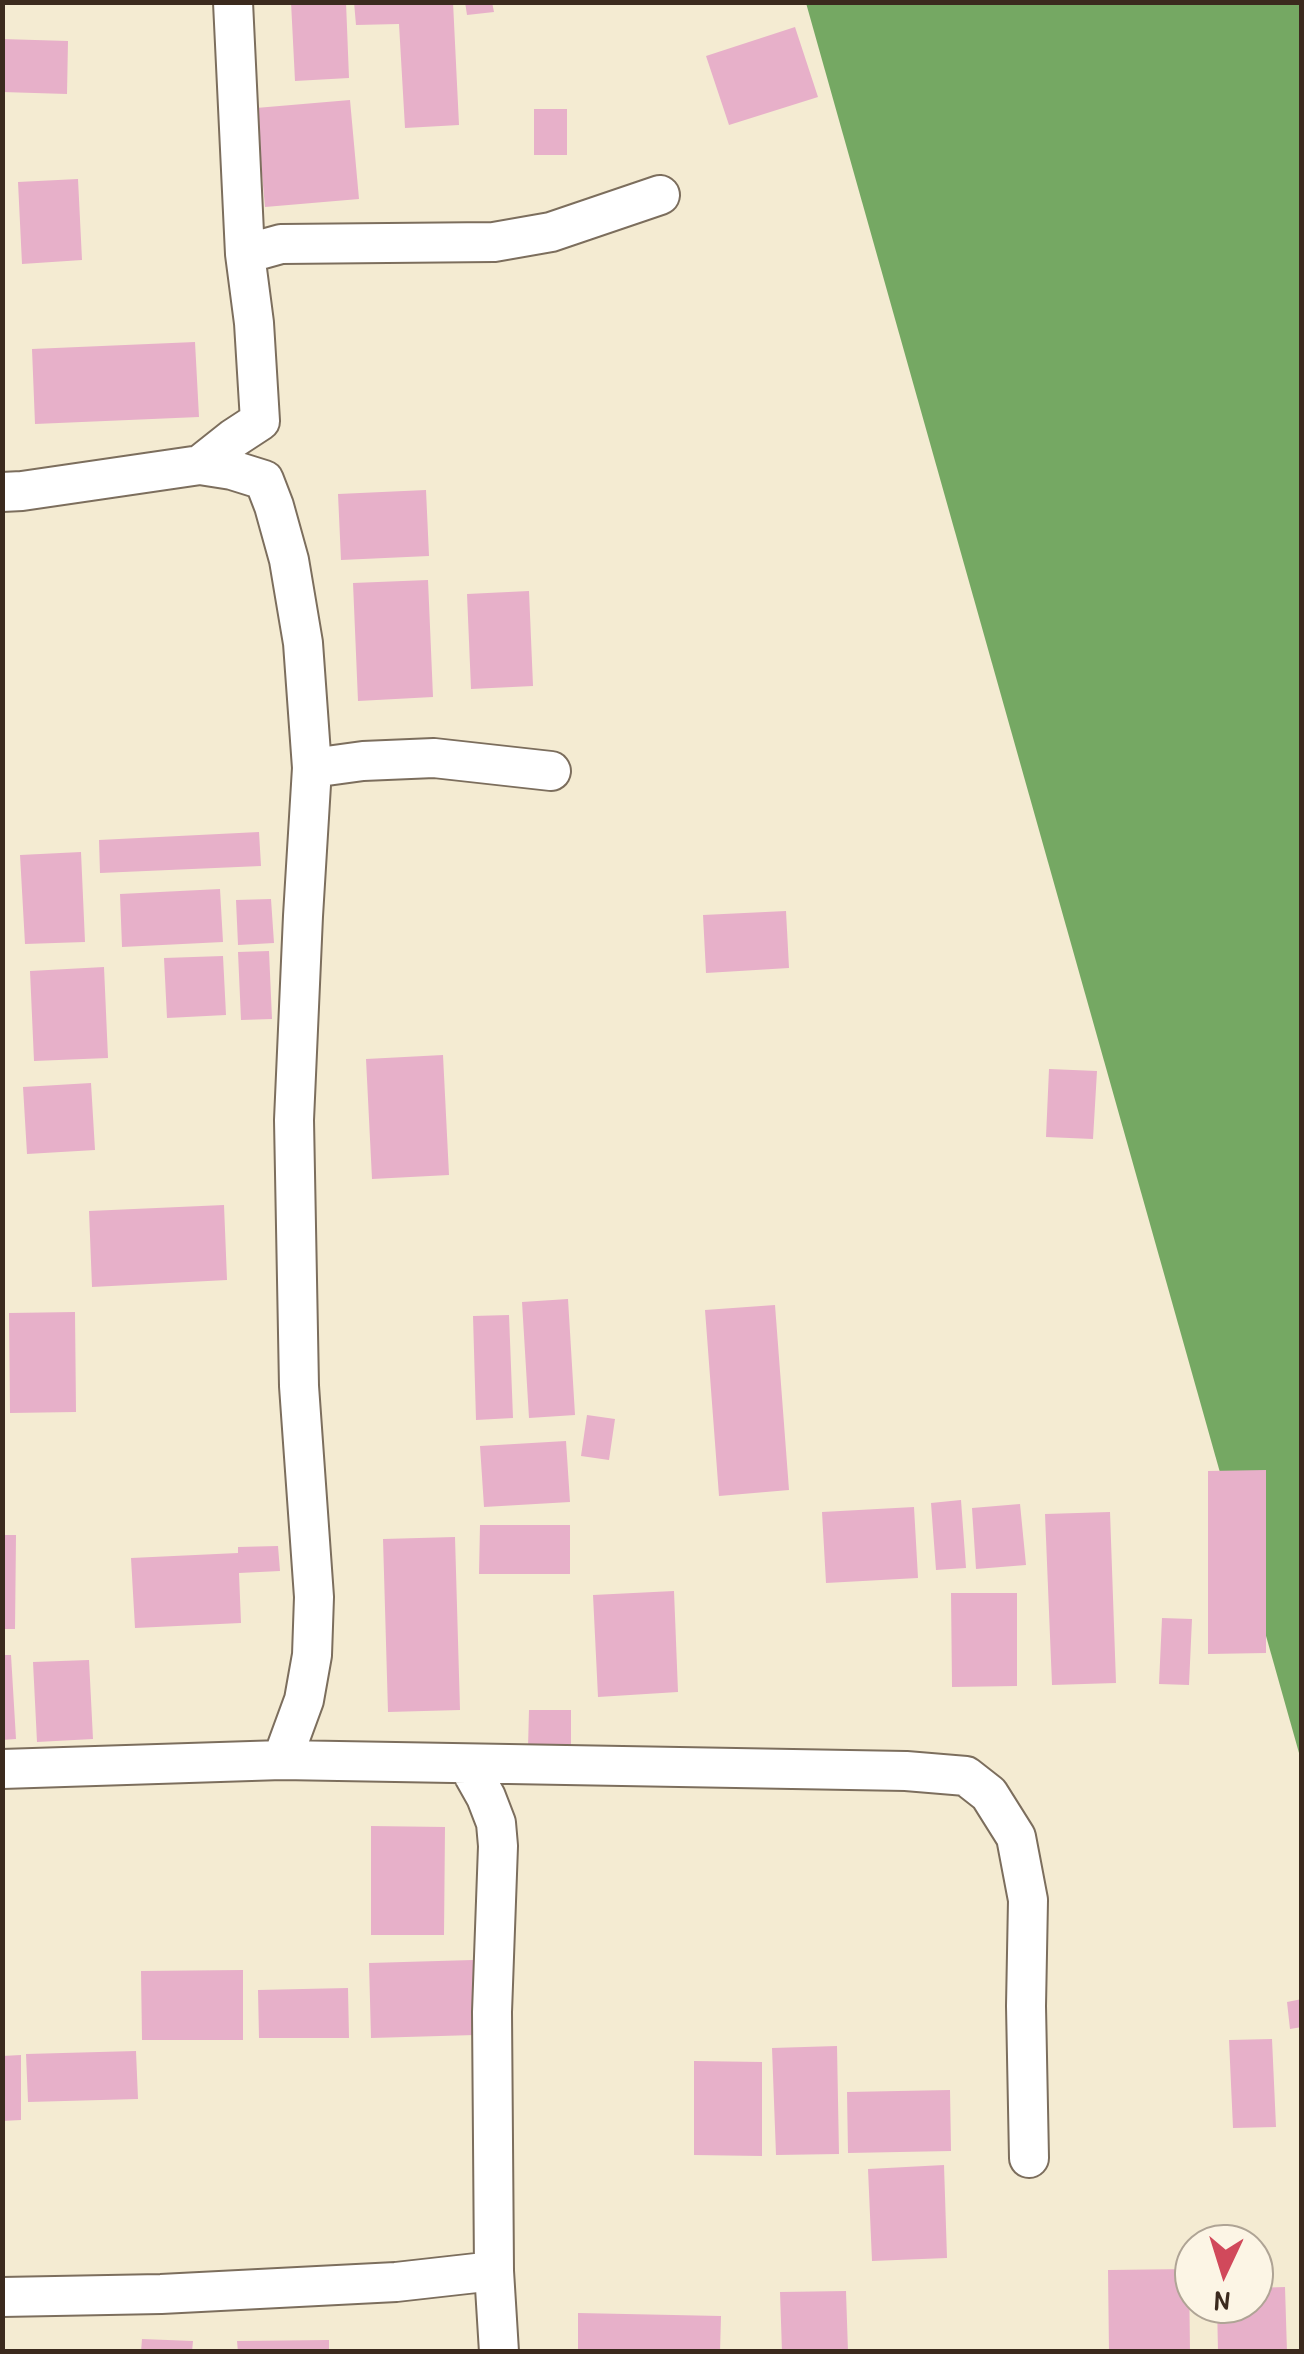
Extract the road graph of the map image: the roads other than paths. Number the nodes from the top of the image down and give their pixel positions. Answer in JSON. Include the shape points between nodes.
{"nodes":[{"id":1,"x":233,"y":2,"type":"edge"},
{"id":2,"x":660,"y":195,"type":"dead end"},
{"id":3,"x":244,"y":254,"type":"junction"},
{"id":4,"x":260,"y":422,"type":"junction"},
{"id":5,"x":200,"y":465,"type":"junction"},
{"id":6,"x":264,"y":480,"type":"junction"},
{"id":7,"x":2,"y":492,"type":"edge"},
{"id":8,"x":312,"y":768,"type":"junction"},
{"id":9,"x":551,"y":770,"type":"dead end"},
{"id":10,"x":282,"y":1760,"type":"junction"},
{"id":11,"x":468,"y":1765,"type":"junction"},
{"id":12,"x":2,"y":1768,"type":"edge"},
{"id":13,"x":1029,"y":2158,"type":"dead end"},
{"id":14,"x":494,"y":2271,"type":"junction"},
{"id":15,"x":2,"y":2298,"type":"edge"},
{"id":16,"x":499,"y":2352,"type":"edge"}],
"edges":[{"from":1,"to":3,"type":"street"},
{"from":2,"to":3,"type":"street","via":[[551,232],[494,242],[281,244]]},
{"from":3,"to":4,"type":"street"},
{"from":4,"to":5,"type":"street"},
{"from":4,"to":6,"type":"street"},
{"from":5,"to":6,"type":"street"},
{"from":5,"to":7,"type":"street"},
{"from":6,"to":8,"type":"street","via":[[289,560],[300,626]]},
{"from":8,"to":9,"type":"street","via":[[434,758]]},
{"from":8,"to":10,"type":"street","via":[[294,1120],[299,1386],[314,1597],[304,1700]]},
{"from":10,"to":11,"type":"street"},
{"from":10,"to":12,"type":"street"},
{"from":11,"to":13,"type":"street","via":[[966,1776],[989,1794],[1016,1837],[1028,1900]]},
{"from":11,"to":14,"type":"street","via":[[486,1797],[498,1846]]},
{"from":14,"to":15,"type":"street","via":[[376,2283]]},
{"from":14,"to":16,"type":"street"}]}
